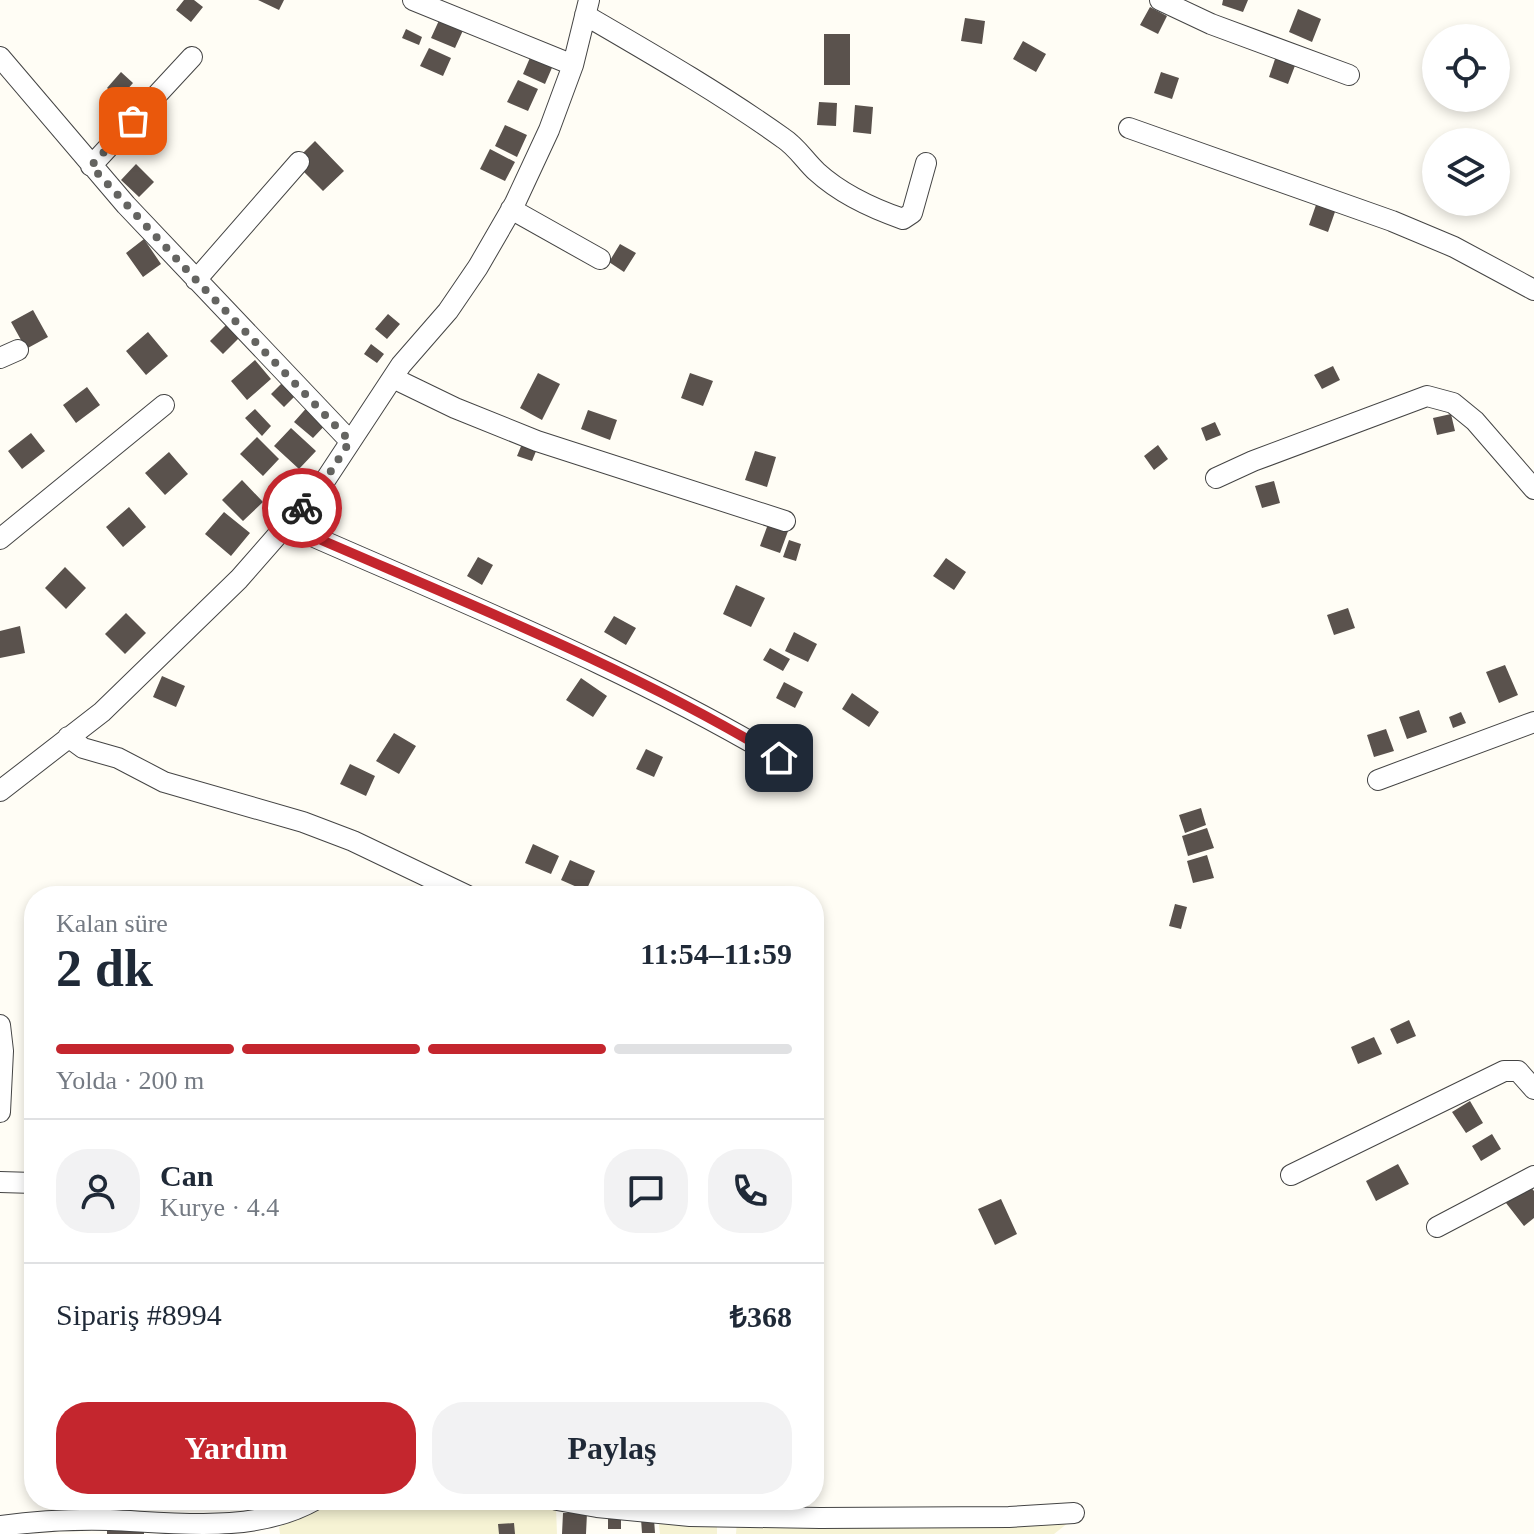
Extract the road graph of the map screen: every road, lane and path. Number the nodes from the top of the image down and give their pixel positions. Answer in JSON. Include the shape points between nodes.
{"nodes":[{"id":1,"x":413,"y":0,"type":"edge"},
{"id":2,"x":1160,"y":0,"type":"edge"},
{"id":3,"x":587,"y":8,"type":"edge"},
{"id":4,"x":0,"y":57,"type":"edge"},
{"id":5,"x":192,"y":57,"type":"dead end"},
{"id":6,"x":573,"y":65,"type":"junction"},
{"id":7,"x":1349,"y":75,"type":"dead end"},
{"id":8,"x":1129,"y":128,"type":"dead end"},
{"id":9,"x":299,"y":162,"type":"dead end"},
{"id":10,"x":926,"y":163,"type":"dead end"},
{"id":11,"x":91,"y":166,"type":"junction"},
{"id":12,"x":511,"y":209,"type":"junction"},
{"id":13,"x":600,"y":259,"type":"dead end"},
{"id":14,"x":196,"y":280,"type":"junction"},
{"id":15,"x":1534,"y":290,"type":"edge"},
{"id":16,"x":393,"y":378,"type":"junction"},
{"id":17,"x":164,"y":405,"type":"dead end"},
{"id":18,"x":350,"y":441,"type":"junction"},
{"id":19,"x":1216,"y":478,"type":"dead end"},
{"id":20,"x":1534,"y":489,"type":"edge"},
{"id":21,"x":785,"y":521,"type":"dead end"},
{"id":22,"x":287,"y":525,"type":"junction"},
{"id":23,"x":0,"y":539,"type":"edge"},
{"id":24,"x":1534,"y":722,"type":"edge"},
{"id":25,"x":68,"y":737,"type":"junction"},
{"id":26,"x":800,"y":771,"type":"dead end"},
{"id":27,"x":1378,"y":780,"type":"dead end"},
{"id":28,"x":0,"y":791,"type":"edge"},
{"id":29,"x":447,"y":886,"type":"edge"},
{"id":30,"x":0,"y":1025,"type":"edge"},
{"id":31,"x":1534,"y":1089,"type":"edge"},
{"id":32,"x":0,"y":1112,"type":"edge"},
{"id":33,"x":1291,"y":1175,"type":"dead end"},
{"id":34,"x":1534,"y":1176,"type":"edge"},
{"id":35,"x":0,"y":1182,"type":"edge"},
{"id":36,"x":24,"y":1183,"type":"edge"},
{"id":37,"x":1437,"y":1227,"type":"dead end"},
{"id":38,"x":294,"y":1510,"type":"edge"},
{"id":39,"x":627,"y":1510,"type":"edge"},
{"id":40,"x":1074,"y":1513,"type":"dead end"},
{"id":41,"x":0,"y":1526,"type":"edge"}],
"edges":[{"from":1,"to":6,"type":"street"},
{"from":2,"to":7,"type":"street"},
{"from":3,"to":6,"type":"street"},
{"from":3,"to":10,"type":"street","via":[[768,127],[826,180],[890,214],[903,219],[912,213]]},
{"from":4,"to":11,"type":"street"},
{"from":5,"to":11,"type":"street"},
{"from":6,"to":12,"type":"street"},
{"from":8,"to":15,"type":"street","via":[[1392,221]]},
{"from":9,"to":14,"type":"street"},
{"from":11,"to":14,"type":"street"},
{"from":12,"to":13,"type":"street"},
{"from":12,"to":16,"type":"street","via":[[448,311]]},
{"from":14,"to":18,"type":"street"},
{"from":16,"to":18,"type":"street"},
{"from":16,"to":21,"type":"street","via":[[537,441]]},
{"from":17,"to":23,"type":"street"},
{"from":18,"to":22,"type":"street"},
{"from":19,"to":20,"type":"street","via":[[1427,396],[1453,403],[1475,421]]},
{"from":22,"to":25,"type":"street","via":[[102,712]]},
{"from":22,"to":26,"type":"street","via":[[596,662]]},
{"from":24,"to":27,"type":"street"},
{"from":25,"to":28,"type":"street"},
{"from":25,"to":29,"type":"street","via":[[164,782],[353,841]]},
{"from":30,"to":32,"type":"street"},
{"from":31,"to":33,"type":"street","via":[[1518,1071],[1504,1071]]},
{"from":34,"to":37,"type":"street"},
{"from":35,"to":36,"type":"street"},
{"from":38,"to":41,"type":"street","via":[[244,1524],[66,1520]]},
{"from":39,"to":40,"type":"street","via":[[836,1518]]}]}
